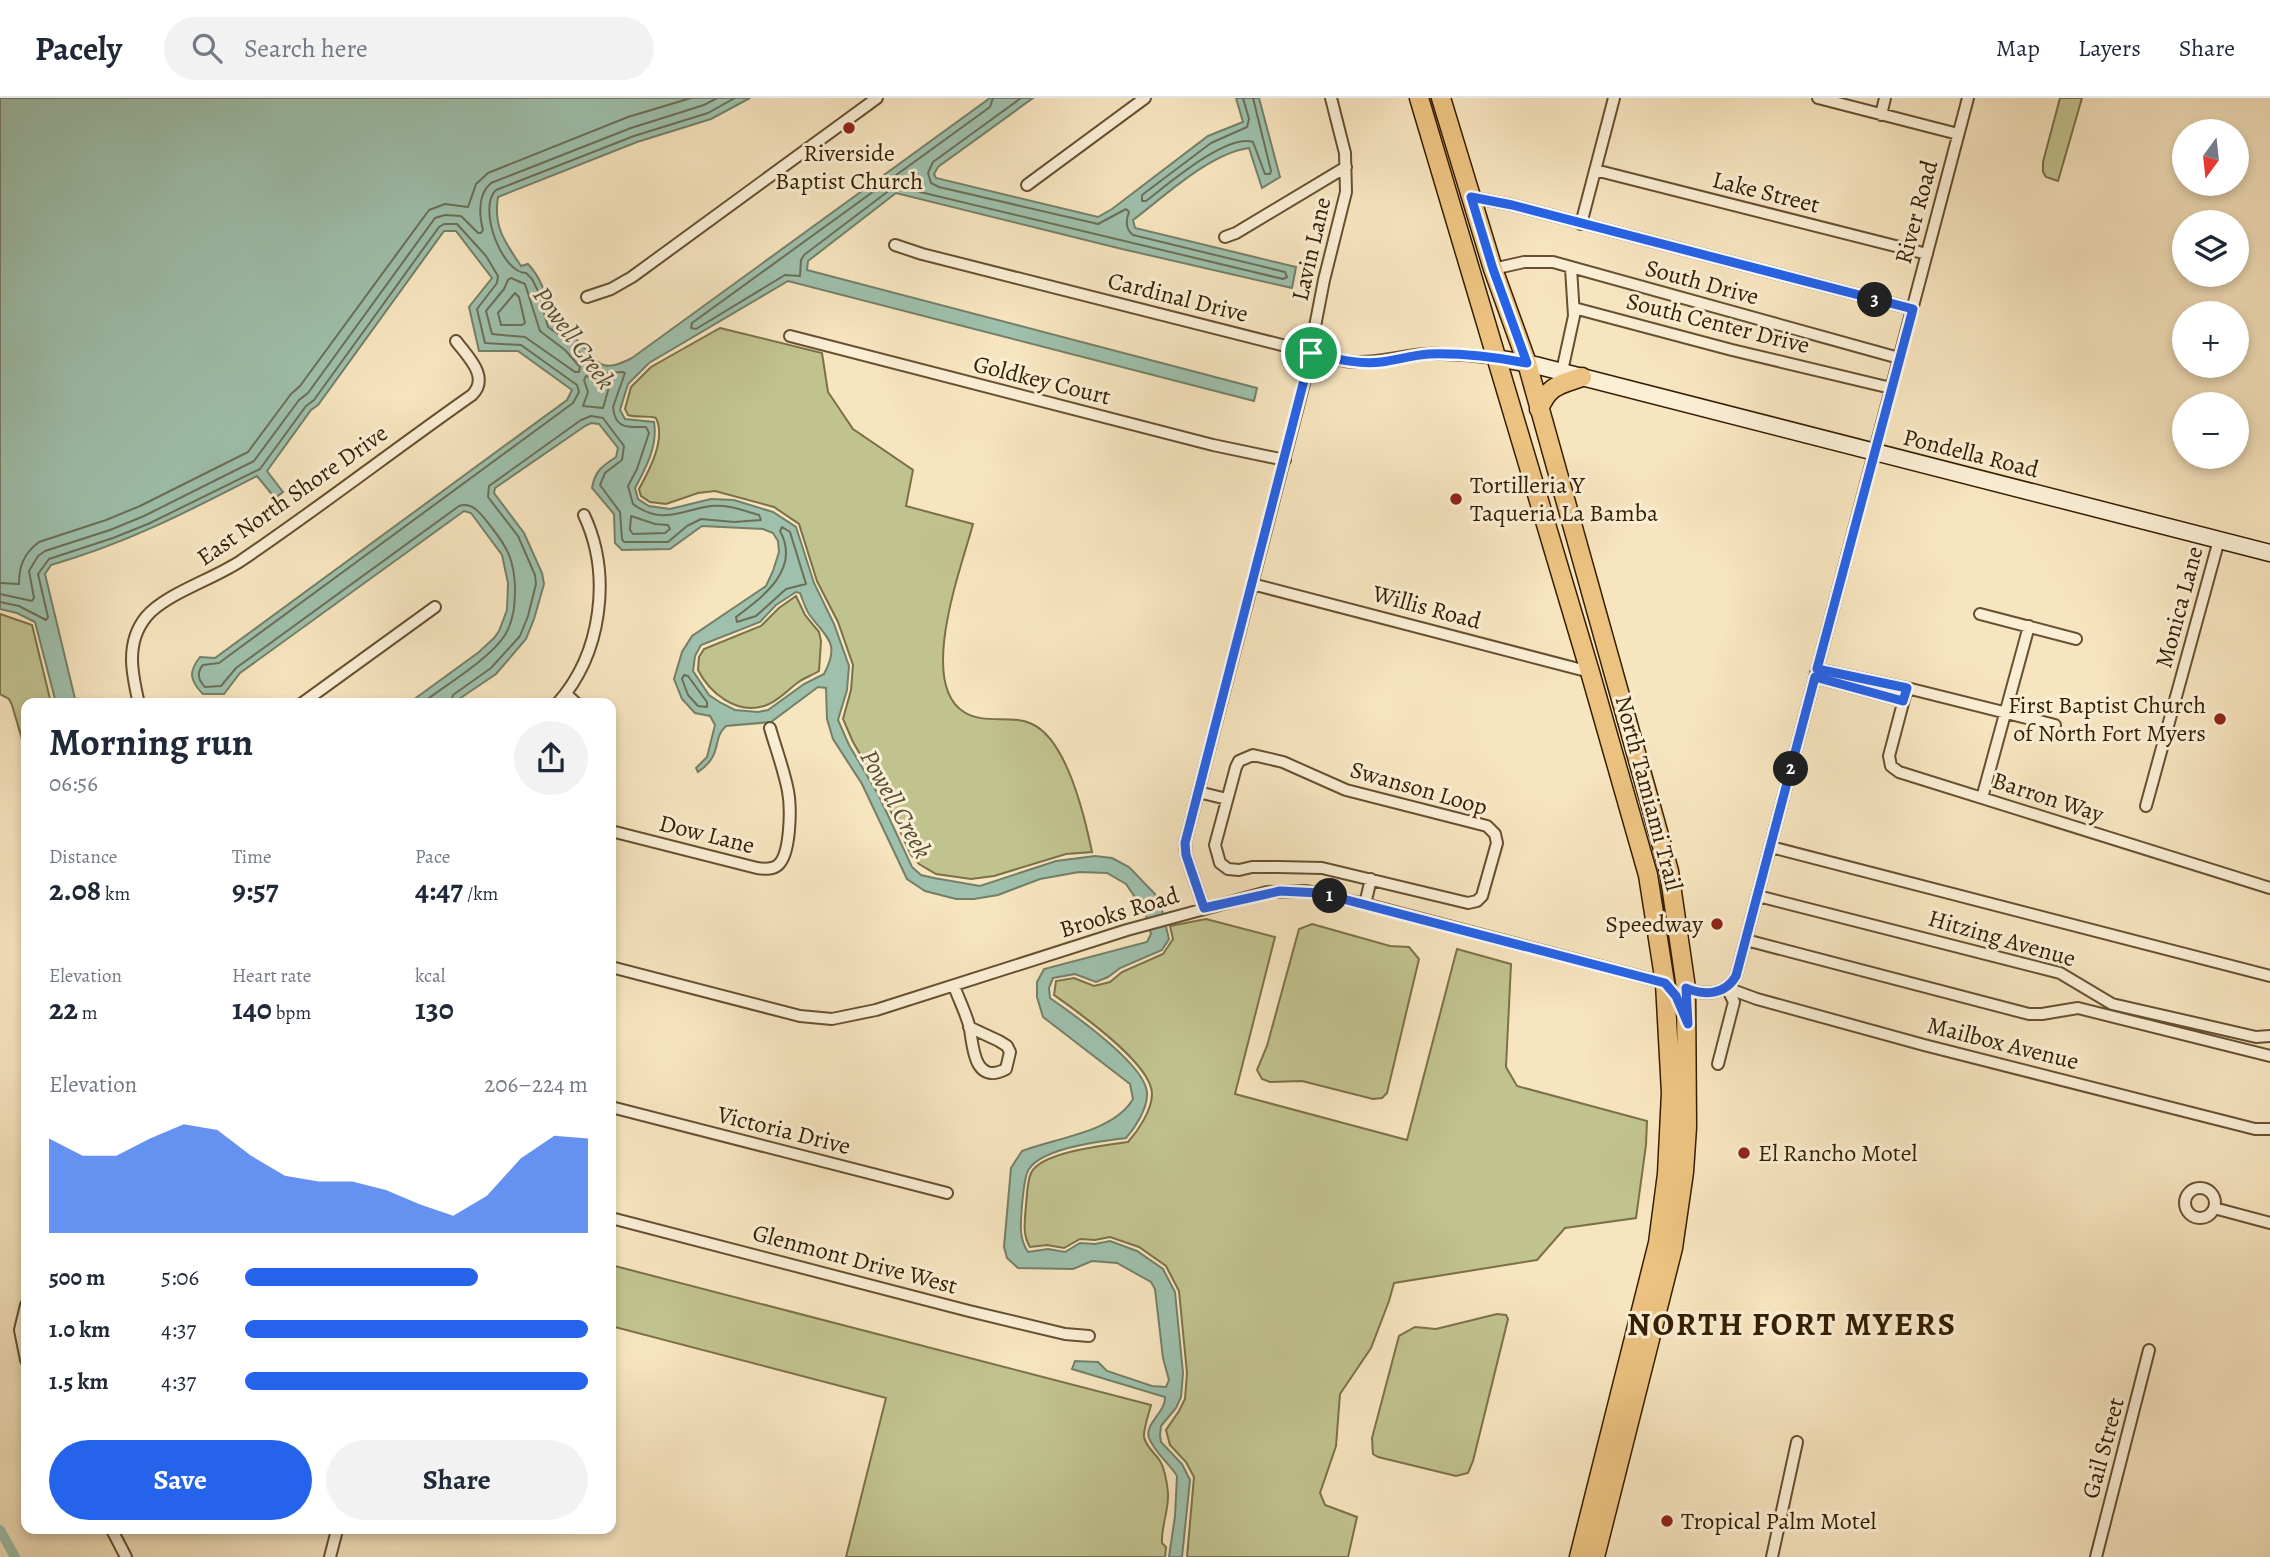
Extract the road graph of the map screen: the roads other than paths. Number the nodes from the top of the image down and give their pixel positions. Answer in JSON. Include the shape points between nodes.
{"nodes":[{"id":1,"x":877,"y":98,"type":"edge"},
{"id":2,"x":1145,"y":98,"type":"edge"},
{"id":3,"x":1331,"y":98,"type":"edge"},
{"id":4,"x":1419,"y":98,"type":"edge"},
{"id":5,"x":1441,"y":98,"type":"edge"},
{"id":6,"x":1614,"y":98,"type":"edge"},
{"id":7,"x":1818,"y":98,"type":"edge"},
{"id":8,"x":1885,"y":98,"type":"edge"},
{"id":9,"x":1968,"y":98,"type":"edge"},
{"id":10,"x":1881,"y":115,"type":"junction"},
{"id":11,"x":1958,"y":134,"type":"junction"},
{"id":12,"x":1346,"y":167,"type":"junction"},
{"id":13,"x":1595,"y":170,"type":"junction"},
{"id":14,"x":1027,"y":185,"type":"dead end"},
{"id":15,"x":1471,"y":197,"type":"junction"},
{"id":16,"x":1581,"y":224,"type":"junction"},
{"id":17,"x":1225,"y":237,"type":"dead end"},
{"id":18,"x":895,"y":245,"type":"dead end"},
{"id":19,"x":1927,"y":254,"type":"junction"},
{"id":20,"x":1571,"y":268,"type":"junction"},
{"id":21,"x":1493,"y":269,"type":"junction"},
{"id":22,"x":587,"y":297,"type":"dead end"},
{"id":23,"x":1574,"y":308,"type":"junction"},
{"id":24,"x":1913,"y":309,"type":"junction"},
{"id":25,"x":789,"y":336,"type":"dead end"},
{"id":26,"x":456,"y":341,"type":"dead end"},
{"id":27,"x":1311,"y":353,"type":"junction"},
{"id":28,"x":1497,"y":358,"type":"junction"},
{"id":29,"x":1899,"y":358,"type":"junction"},
{"id":30,"x":1527,"y":363,"type":"junction"},
{"id":31,"x":1562,"y":372,"type":"junction"},
{"id":32,"x":1582,"y":377,"type":"junction"},
{"id":33,"x":1891,"y":388,"type":"junction"},
{"id":34,"x":1539,"y":409,"type":"junction"},
{"id":35,"x":1876,"y":452,"type":"junction"},
{"id":36,"x":1285,"y":460,"type":"junction"},
{"id":37,"x":584,"y":515,"type":"dead end"},
{"id":38,"x":2219,"y":540,"type":"junction"},
{"id":39,"x":2270,"y":553,"type":"edge"},
{"id":40,"x":1252,"y":584,"type":"junction"},
{"id":41,"x":435,"y":607,"type":"dead end"},
{"id":42,"x":1980,"y":614,"type":"dead end"},
{"id":43,"x":2029,"y":626,"type":"junction"},
{"id":44,"x":2076,"y":639,"type":"dead end"},
{"id":45,"x":1590,"y":671,"type":"junction"},
{"id":46,"x":1816,"y":673,"type":"junction"},
{"id":47,"x":1864,"y":679,"type":"junction"},
{"id":48,"x":1907,"y":688,"type":"junction"},
{"id":49,"x":1861,"y":691,"type":"junction"},
{"id":50,"x":566,"y":694,"type":"junction"},
{"id":51,"x":138,"y":698,"type":"edge"},
{"id":52,"x":309,"y":698,"type":"edge"},
{"id":53,"x":562,"y":698,"type":"edge"},
{"id":54,"x":570,"y":698,"type":"edge"},
{"id":55,"x":1621,"y":698,"type":"junction"},
{"id":56,"x":1903,"y":701,"type":"junction"},
{"id":57,"x":2005,"y":712,"type":"junction"},
{"id":58,"x":2055,"y":725,"type":"dead end"},
{"id":59,"x":770,"y":728,"type":"dead end"},
{"id":60,"x":1198,"y":792,"type":"junction"},
{"id":61,"x":1982,"y":798,"type":"junction"},
{"id":62,"x":1227,"y":799,"type":"junction"},
{"id":63,"x":2146,"y":806,"type":"dead end"},
{"id":64,"x":616,"y":832,"type":"edge"},
{"id":65,"x":1771,"y":848,"type":"junction"},
{"id":66,"x":1371,"y":879,"type":"junction"},
{"id":67,"x":2270,"y":888,"type":"edge"},
{"id":68,"x":1758,"y":896,"type":"junction"},
{"id":69,"x":1365,"y":904,"type":"junction"},
{"id":70,"x":1204,"y":908,"type":"junction"},
{"id":71,"x":1746,"y":940,"type":"junction"},
{"id":72,"x":1659,"y":944,"type":"junction"},
{"id":73,"x":616,"y":968,"type":"edge"},
{"id":74,"x":2270,"y":976,"type":"edge"},
{"id":75,"x":1665,"y":983,"type":"junction"},
{"id":76,"x":954,"y":986,"type":"junction"},
{"id":77,"x":1686,"y":988,"type":"junction"},
{"id":78,"x":1727,"y":988,"type":"junction"},
{"id":79,"x":1688,"y":1024,"type":"junction"},
{"id":80,"x":969,"y":1027,"type":"junction"},
{"id":81,"x":2270,"y":1036,"type":"edge"},
{"id":82,"x":2270,"y":1056,"type":"edge"},
{"id":83,"x":1718,"y":1064,"type":"dead end"},
{"id":84,"x":616,"y":1108,"type":"edge"},
{"id":85,"x":2270,"y":1129,"type":"edge"},
{"id":86,"x":947,"y":1193,"type":"dead end"},
{"id":87,"x":2214,"y":1208,"type":"dead end"},
{"id":88,"x":616,"y":1219,"type":"edge"},
{"id":89,"x":2270,"y":1223,"type":"edge"},
{"id":90,"x":1655,"y":1290,"type":"junction"},
{"id":91,"x":1089,"y":1336,"type":"dead end"},
{"id":92,"x":2149,"y":1350,"type":"dead end"},
{"id":93,"x":1797,"y":1441,"type":"dead end"},
{"id":94,"x":114,"y":1534,"type":"edge"},
{"id":95,"x":336,"y":1534,"type":"edge"},
{"id":96,"x":126,"y":1557,"type":"edge"},
{"id":97,"x":330,"y":1557,"type":"edge"},
{"id":98,"x":1579,"y":1557,"type":"edge"},
{"id":99,"x":1595,"y":1557,"type":"edge"},
{"id":100,"x":1772,"y":1557,"type":"edge"},
{"id":101,"x":2096,"y":1557,"type":"edge"}],
"edges":[{"from":1,"to":22,"type":"street","via":[[632,277]]},
{"from":2,"to":14,"type":"street"},
{"from":3,"to":12,"type":"street","name":"Lavin Lane"},
{"from":4,"to":28,"type":"main road","name":"North Tamiami Trail"},
{"from":5,"to":15,"type":"main road","name":"North Tamiami Trail"},
{"from":6,"to":13,"type":"street"},
{"from":7,"to":10,"type":"street"},
{"from":8,"to":10,"type":"street"},
{"from":9,"to":11,"type":"street","name":"River Road"},
{"from":10,"to":11,"type":"street"},
{"from":11,"to":19,"type":"street","name":"River Road"},
{"from":12,"to":17,"type":"street"},
{"from":12,"to":27,"type":"street","name":"Lavin Lane","via":[[1346,192]]},
{"from":13,"to":16,"type":"street"},
{"from":13,"to":19,"type":"street","name":"Lake Street"},
{"from":15,"to":16,"type":"street"},
{"from":15,"to":21,"type":"main road","name":"North Tamiami Trail"},
{"from":16,"to":24,"type":"street"},
{"from":18,"to":27,"type":"street","name":"Cardinal Drive"},
{"from":19,"to":24,"type":"street","name":"River Road"},
{"from":20,"to":21,"type":"street","name":"South Drive","via":[[1553,262],[1524,262]]},
{"from":20,"to":23,"type":"street"},
{"from":20,"to":29,"type":"street","name":"South Drive"},
{"from":21,"to":30,"type":"main road","name":"North Tamiami Trail"},
{"from":23,"to":31,"type":"street"},
{"from":23,"to":33,"type":"street","name":"South Center Drive"},
{"from":24,"to":29,"type":"street","name":"River Road"},
{"from":25,"to":36,"type":"street","name":"Goldkey Court"},
{"from":26,"to":51,"type":"street","name":"East North Shore Drive","via":[[478,372],[480,384],[472,395],[240,562],[154,609],[134,642],[131,660]]},
{"from":27,"to":28,"type":"street","name":"Cardinal Drive","via":[[1368,363],[1426,354]]},
{"from":27,"to":36,"type":"street","name":"Lavin Lane"},
{"from":28,"to":30,"type":"main road","name":"Pondella Road"},
{"from":28,"to":45,"type":"main road","name":"North Tamiami Trail"},
{"from":29,"to":33,"type":"street","name":"River Road"},
{"from":30,"to":31,"type":"main road","name":"Pondella Road"},
{"from":30,"to":34,"type":"main road","name":"North Tamiami Trail"},
{"from":31,"to":32,"type":"main road","name":"Pondella Road"},
{"from":32,"to":34,"type":"main road","via":[[1552,388]]},
{"from":32,"to":35,"type":"main road","name":"Pondella Road"},
{"from":33,"to":35,"type":"street","name":"River Road"},
{"from":34,"to":55,"type":"main road","name":"North Tamiami Trail"},
{"from":35,"to":38,"type":"main road","name":"Pondella Road"},
{"from":35,"to":46,"type":"street","name":"River Road"},
{"from":36,"to":40,"type":"street","name":"Lavin Lane"},
{"from":37,"to":50,"type":"street","via":[[599,570],[599,605],[586,658]]},
{"from":38,"to":39,"type":"main road","name":"Pondella Road"},
{"from":38,"to":63,"type":"street","name":"Monica Lane"},
{"from":40,"to":45,"type":"street","name":"Willis Road"},
{"from":40,"to":60,"type":"street","name":"Lavin Lane"},
{"from":41,"to":52,"type":"street"},
{"from":42,"to":43,"type":"street"},
{"from":43,"to":44,"type":"street"},
{"from":43,"to":57,"type":"street"},
{"from":45,"to":55,"type":"main road","via":[[1607,681]]},
{"from":45,"to":72,"type":"main road","name":"North Tamiami Trail","via":[[1648,875]]},
{"from":46,"to":47,"type":"street"},
{"from":46,"to":49,"type":"street"},
{"from":46,"to":65,"type":"street","name":"River Road"},
{"from":47,"to":48,"type":"street"},
{"from":47,"to":49,"type":"street"},
{"from":48,"to":56,"type":"street","name":"Barron Way"},
{"from":48,"to":57,"type":"street"},
{"from":49,"to":56,"type":"street"},
{"from":50,"to":53,"type":"street"},
{"from":50,"to":54,"type":"street"},
{"from":55,"to":77,"type":"main road","name":"North Tamiami Trail","via":[[1669,871]]},
{"from":56,"to":61,"type":"street","name":"Barron Way","via":[[1889,756],[1892,766]]},
{"from":57,"to":58,"type":"street"},
{"from":57,"to":61,"type":"street"},
{"from":59,"to":64,"type":"street","name":"Dow Lane","via":[[789,800],[787,846],[778,865],[757,868]]},
{"from":60,"to":62,"type":"street"},
{"from":60,"to":70,"type":"street","name":"Lavin Lane","via":[[1185,843]]},
{"from":61,"to":67,"type":"street","name":"Barron Way"},
{"from":62,"to":66,"type":"street","name":"Swanson Loop","via":[[1215,845],[1220,863],[1228,869],[1322,868]]},
{"from":62,"to":66,"type":"street","name":"Swanson Loop","via":[[1239,761],[1253,755],[1283,762],[1346,790],[1487,826],[1496,839],[1485,889],[1472,903]]},
{"from":65,"to":68,"type":"street","name":"River Road"},
{"from":65,"to":74,"type":"street","name":"Hitzing Avenue"},
{"from":66,"to":69,"type":"street"},
{"from":68,"to":71,"type":"street","name":"River Road"},
{"from":68,"to":81,"type":"street","name":"Hitzing Avenue","via":[[2060,973],[2099,998],[2129,1010],[2244,1035]]},
{"from":69,"to":70,"type":"street","name":"Brooks Road","via":[[1293,890]]},
{"from":69,"to":75,"type":"street","name":"Brooks Road"},
{"from":70,"to":76,"type":"street","name":"Brooks Road"},
{"from":71,"to":78,"type":"street","name":"River Road","via":[[1736,976]]},
{"from":71,"to":82,"type":"street","name":"Mailbox Avenue","via":[[2029,1014],[2078,1008]]},
{"from":72,"to":75,"type":"main road","name":"North Tamiami Trail"},
{"from":72,"to":77,"type":"main road","via":[[1673,975]]},
{"from":73,"to":76,"type":"street","name":"Brooks Road","via":[[821,1019],[876,1010]]},
{"from":75,"to":79,"type":"main road"},
{"from":75,"to":90,"type":"main road","name":"North Tamiami Trail","via":[[1671,1093]]},
{"from":76,"to":80,"type":"street"},
{"from":77,"to":78,"type":"street","via":[[1707,993]]},
{"from":77,"to":79,"type":"main road","name":"North Tamiami Trail"},
{"from":78,"to":83,"type":"street","name":"River Road","via":[[1734,1002]]},
{"from":78,"to":85,"type":"street","name":"Mailbox Avenue","via":[[1924,1045],[2255,1129]]},
{"from":79,"to":90,"type":"main road","name":"North Tamiami Trail","via":[[1684,1172],[1673,1248]]},
{"from":80,"to":80,"type":"street","via":[[981,1068],[998,1073],[1006,1069],[1007,1046]]},
{"from":84,"to":86,"type":"street","name":"Victoria Drive"},
{"from":87,"to":89,"type":"street"},
{"from":88,"to":91,"type":"street","name":"Glenmont Drive West","via":[[1041,1329]]},
{"from":90,"to":98,"type":"main road","name":"North Tamiami Trail"},
{"from":90,"to":99,"type":"main road","name":"North Tamiami Trail","via":[[1652,1335]]},
{"from":92,"to":101,"type":"street","name":"Gail Street"},
{"from":93,"to":100,"type":"street"},
{"from":94,"to":96,"type":"street"},
{"from":95,"to":97,"type":"street"}]}
